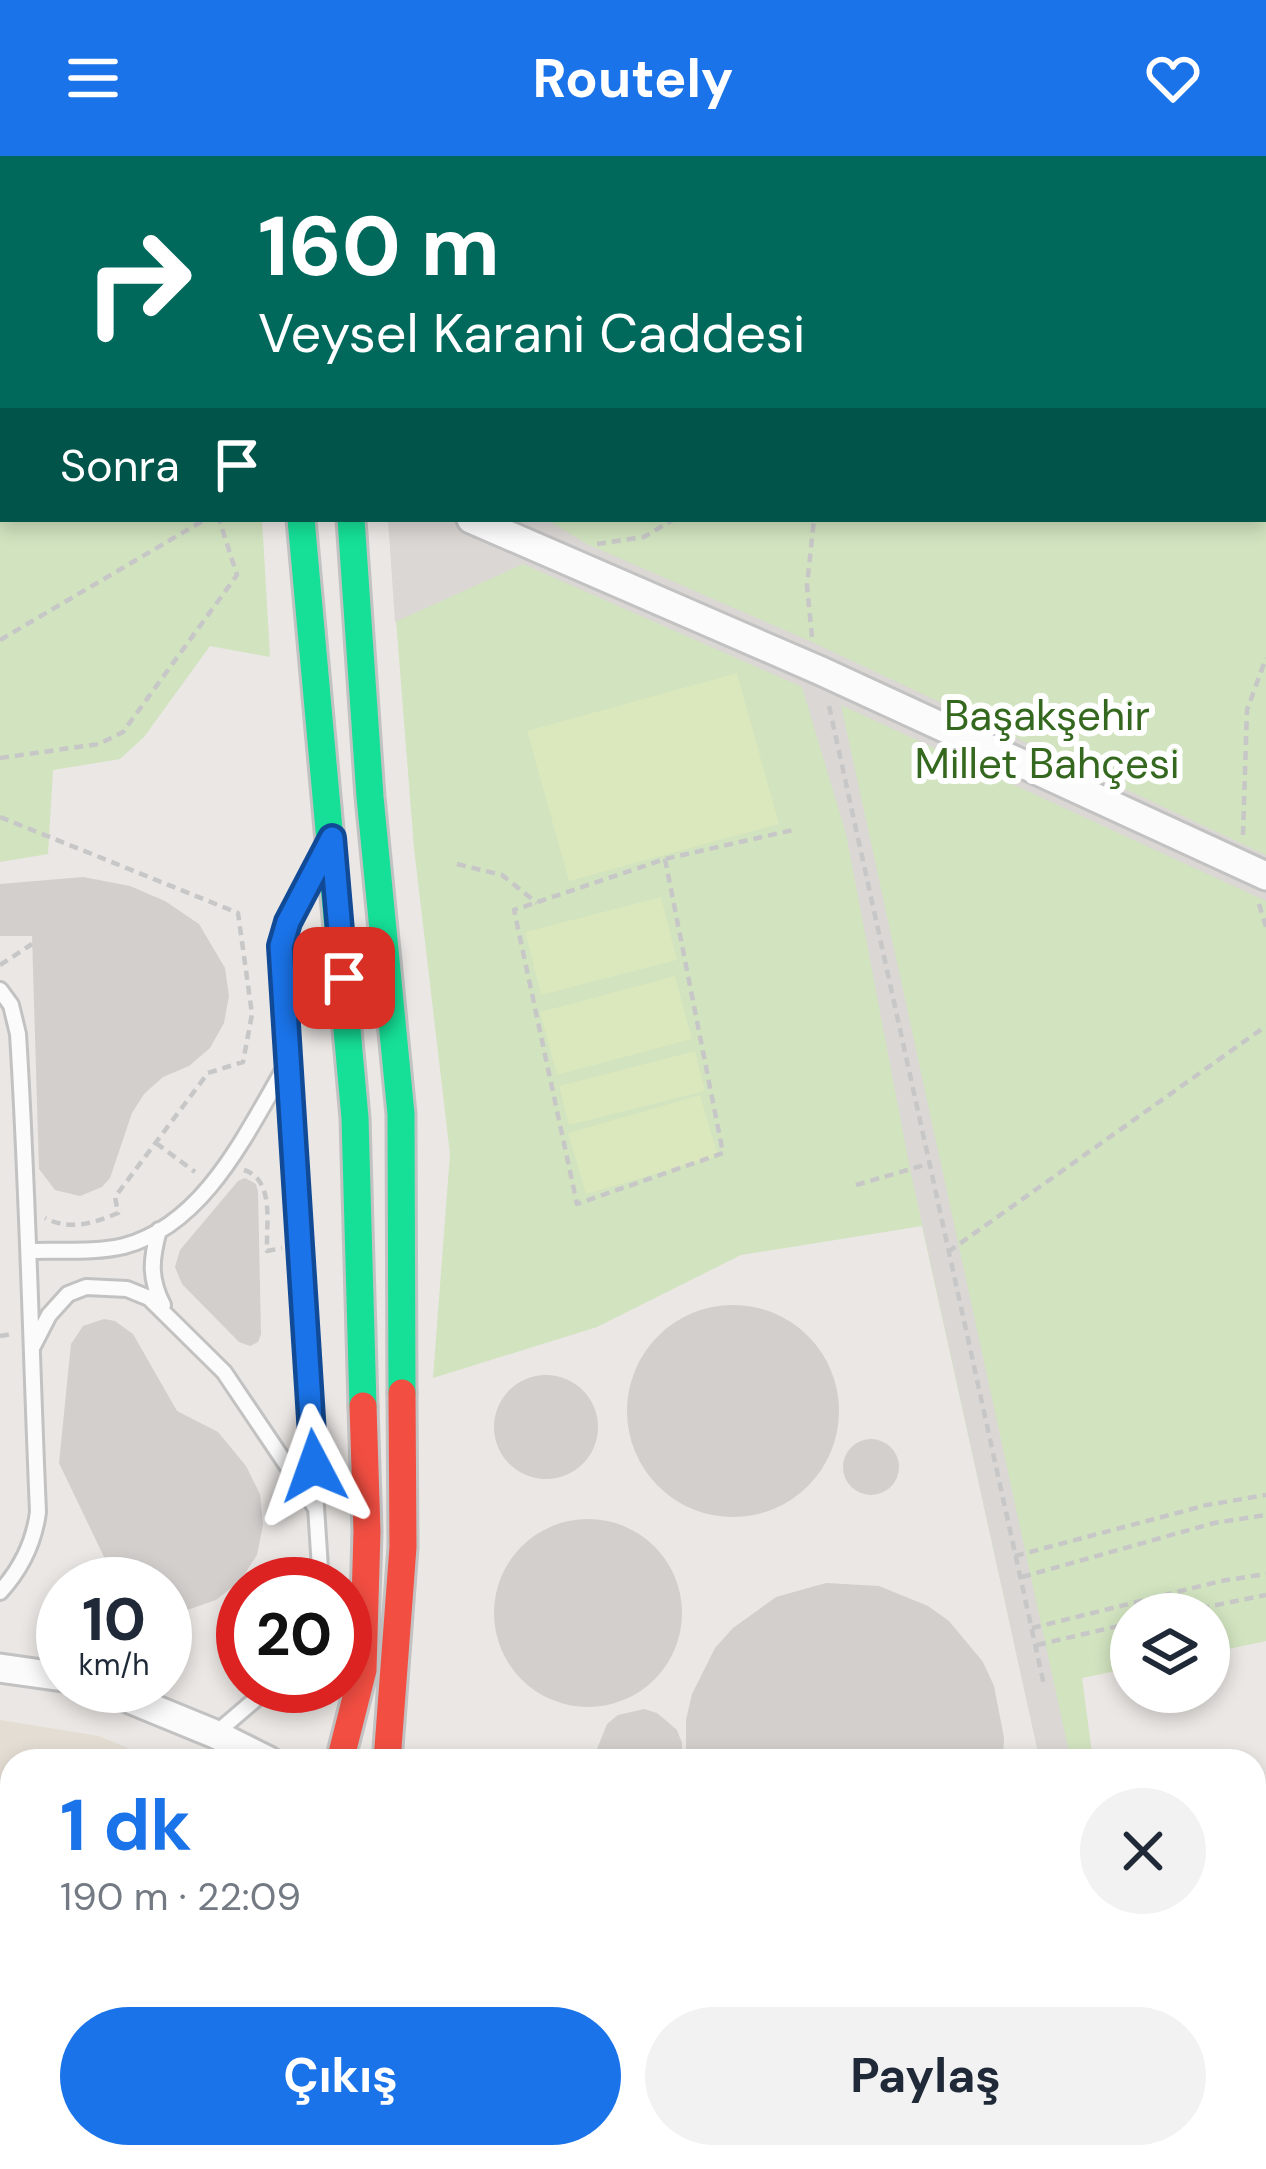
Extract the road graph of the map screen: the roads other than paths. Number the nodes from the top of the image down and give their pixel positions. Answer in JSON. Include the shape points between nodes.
{"nodes":[{"id":1,"x":301,"y":522,"type":"edge"},
{"id":2,"x":351,"y":522,"type":"edge"},
{"id":3,"x":478,"y":522,"type":"edge"},
{"id":4,"x":332,"y":838,"type":"junction"},
{"id":5,"x":1258,"y":873,"type":"edge"},
{"id":6,"x":0,"y":990,"type":"edge"},
{"id":7,"x":287,"y":1064,"type":"junction"},
{"id":8,"x":159,"y":1230,"type":"junction"},
{"id":9,"x":31,"y":1251,"type":"junction"},
{"id":10,"x":168,"y":1315,"type":"junction"},
{"id":11,"x":31,"y":1351,"type":"junction"},
{"id":12,"x":316,"y":1510,"type":"junction"},
{"id":13,"x":319,"y":1557,"type":"edge"},
{"id":14,"x":364,"y":1557,"type":"edge"},
{"id":15,"x":0,"y":1592,"type":"edge"},
{"id":16,"x":0,"y":1668,"type":"edge"},
{"id":17,"x":36,"y":1673,"type":"edge"},
{"id":18,"x":165,"y":1713,"type":"edge"},
{"id":19,"x":239,"y":1713,"type":"edge"},
{"id":20,"x":347,"y":1713,"type":"edge"},
{"id":21,"x":215,"y":1733,"type":"junction"},
{"id":22,"x":246,"y":1749,"type":"edge"},
{"id":23,"x":342,"y":1749,"type":"edge"},
{"id":24,"x":388,"y":1749,"type":"edge"}],
"edges":[{"from":1,"to":4,"type":"street"},
{"from":2,"to":24,"type":"street","via":[[401,1114],[403,1547]]},
{"from":3,"to":5,"type":"street"},
{"from":4,"to":7,"type":"lane","via":[[281,946]]},
{"from":4,"to":14,"type":"street","via":[[356,1118]]},
{"from":6,"to":9,"type":"lane","via":[[18,1034]]},
{"from":7,"to":8,"type":"lane","via":[[212,1184]]},
{"from":7,"to":12,"type":"lane"},
{"from":8,"to":9,"type":"lane","via":[[120,1247]]},
{"from":8,"to":10,"type":"lane","via":[[152,1283]]},
{"from":9,"to":11,"type":"lane"},
{"from":10,"to":11,"type":"lane","via":[[127,1289],[86,1287],[49,1315]]},
{"from":10,"to":12,"type":"lane","via":[[224,1372]]},
{"from":11,"to":15,"type":"lane","via":[[35,1535]]},
{"from":12,"to":13,"type":"lane"},
{"from":16,"to":17,"type":"street"},
{"from":18,"to":21,"type":"street"},
{"from":19,"to":21,"type":"lane"},
{"from":20,"to":23,"type":"street"},
{"from":21,"to":22,"type":"street"}]}
